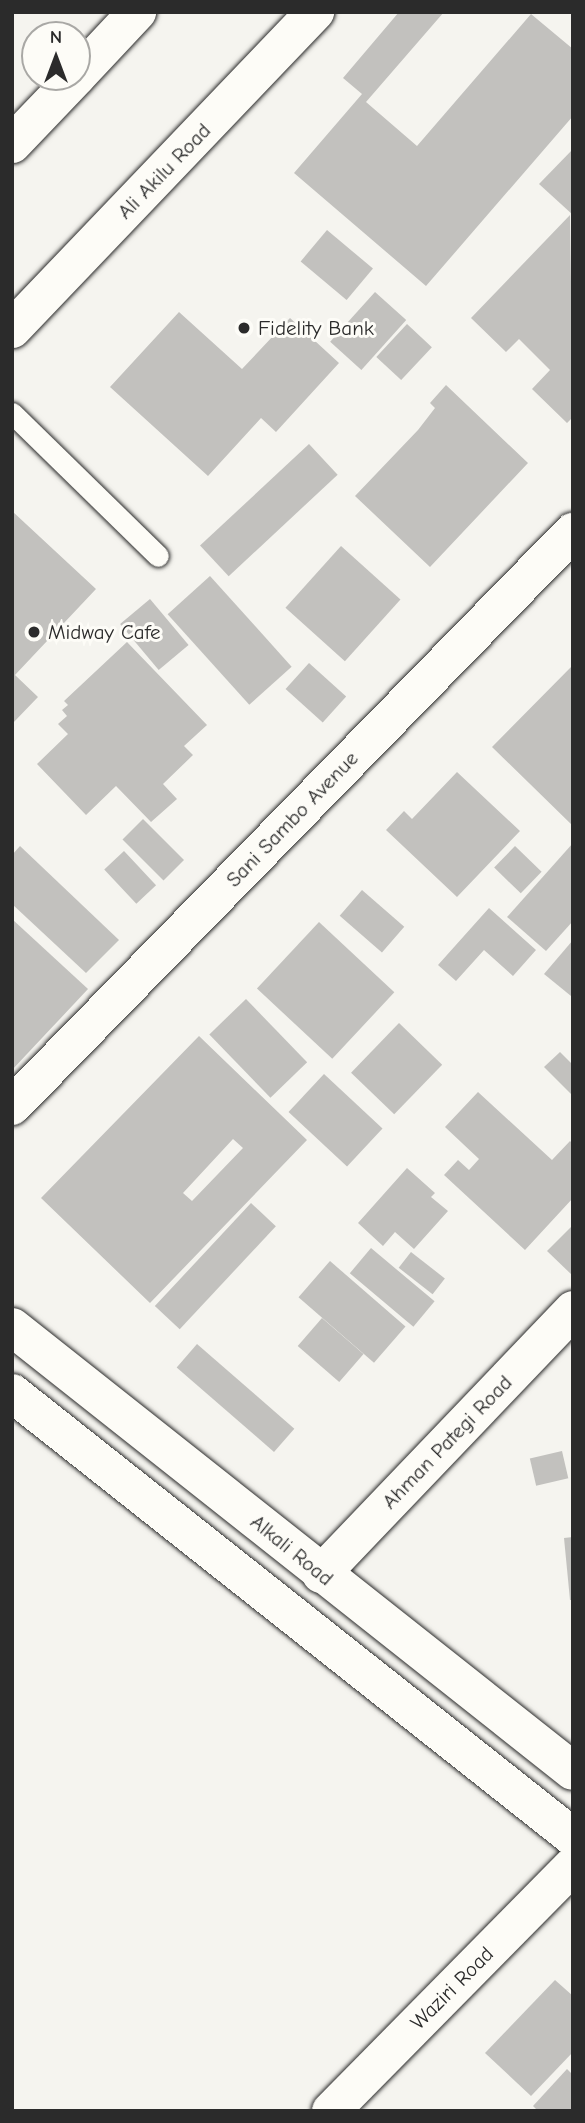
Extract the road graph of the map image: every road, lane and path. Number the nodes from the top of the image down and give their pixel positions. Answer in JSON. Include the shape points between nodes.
{"nodes":[{"id":1,"x":137,"y":12,"type":"edge"},
{"id":2,"x":315,"y":12,"type":"edge"},
{"id":3,"x":91,"y":60,"type":"edge"},
{"id":4,"x":62,"y":91,"type":"edge"},
{"id":5,"x":12,"y":144,"type":"edge"},
{"id":6,"x":12,"y":329,"type":"edge"},
{"id":7,"x":12,"y":413,"type":"edge"},
{"id":8,"x":573,"y":532,"type":"edge"},
{"id":9,"x":158,"y":556,"type":"dead end"},
{"id":10,"x":12,"y":1106,"type":"edge"},
{"id":11,"x":573,"y":1310,"type":"edge"},
{"id":12,"x":12,"y":1327,"type":"edge"},
{"id":13,"x":12,"y":1393,"type":"edge"},
{"id":14,"x":321,"y":1574,"type":"junction"},
{"id":15,"x":573,"y":1771,"type":"edge"},
{"id":16,"x":573,"y":1837,"type":"edge"},
{"id":17,"x":573,"y":1866,"type":"edge"},
{"id":18,"x":331,"y":2111,"type":"edge"}],
"edges":[{"from":1,"to":3,"type":"main road"},
{"from":2,"to":6,"type":"main road","name":"Ali Akilu Road"},
{"from":4,"to":5,"type":"main road"},
{"from":7,"to":9,"type":"lane"},
{"from":8,"to":10,"type":"main road","name":"Sani Sambo Avenue"},
{"from":11,"to":14,"type":"main road","name":"Ahman Pategi Road"},
{"from":12,"to":14,"type":"main road","name":"Alkali Road"},
{"from":13,"to":16,"type":"main road"},
{"from":14,"to":15,"type":"main road","name":"Alkali Road"},
{"from":17,"to":18,"type":"main road","name":"Waziri Road"}]}
